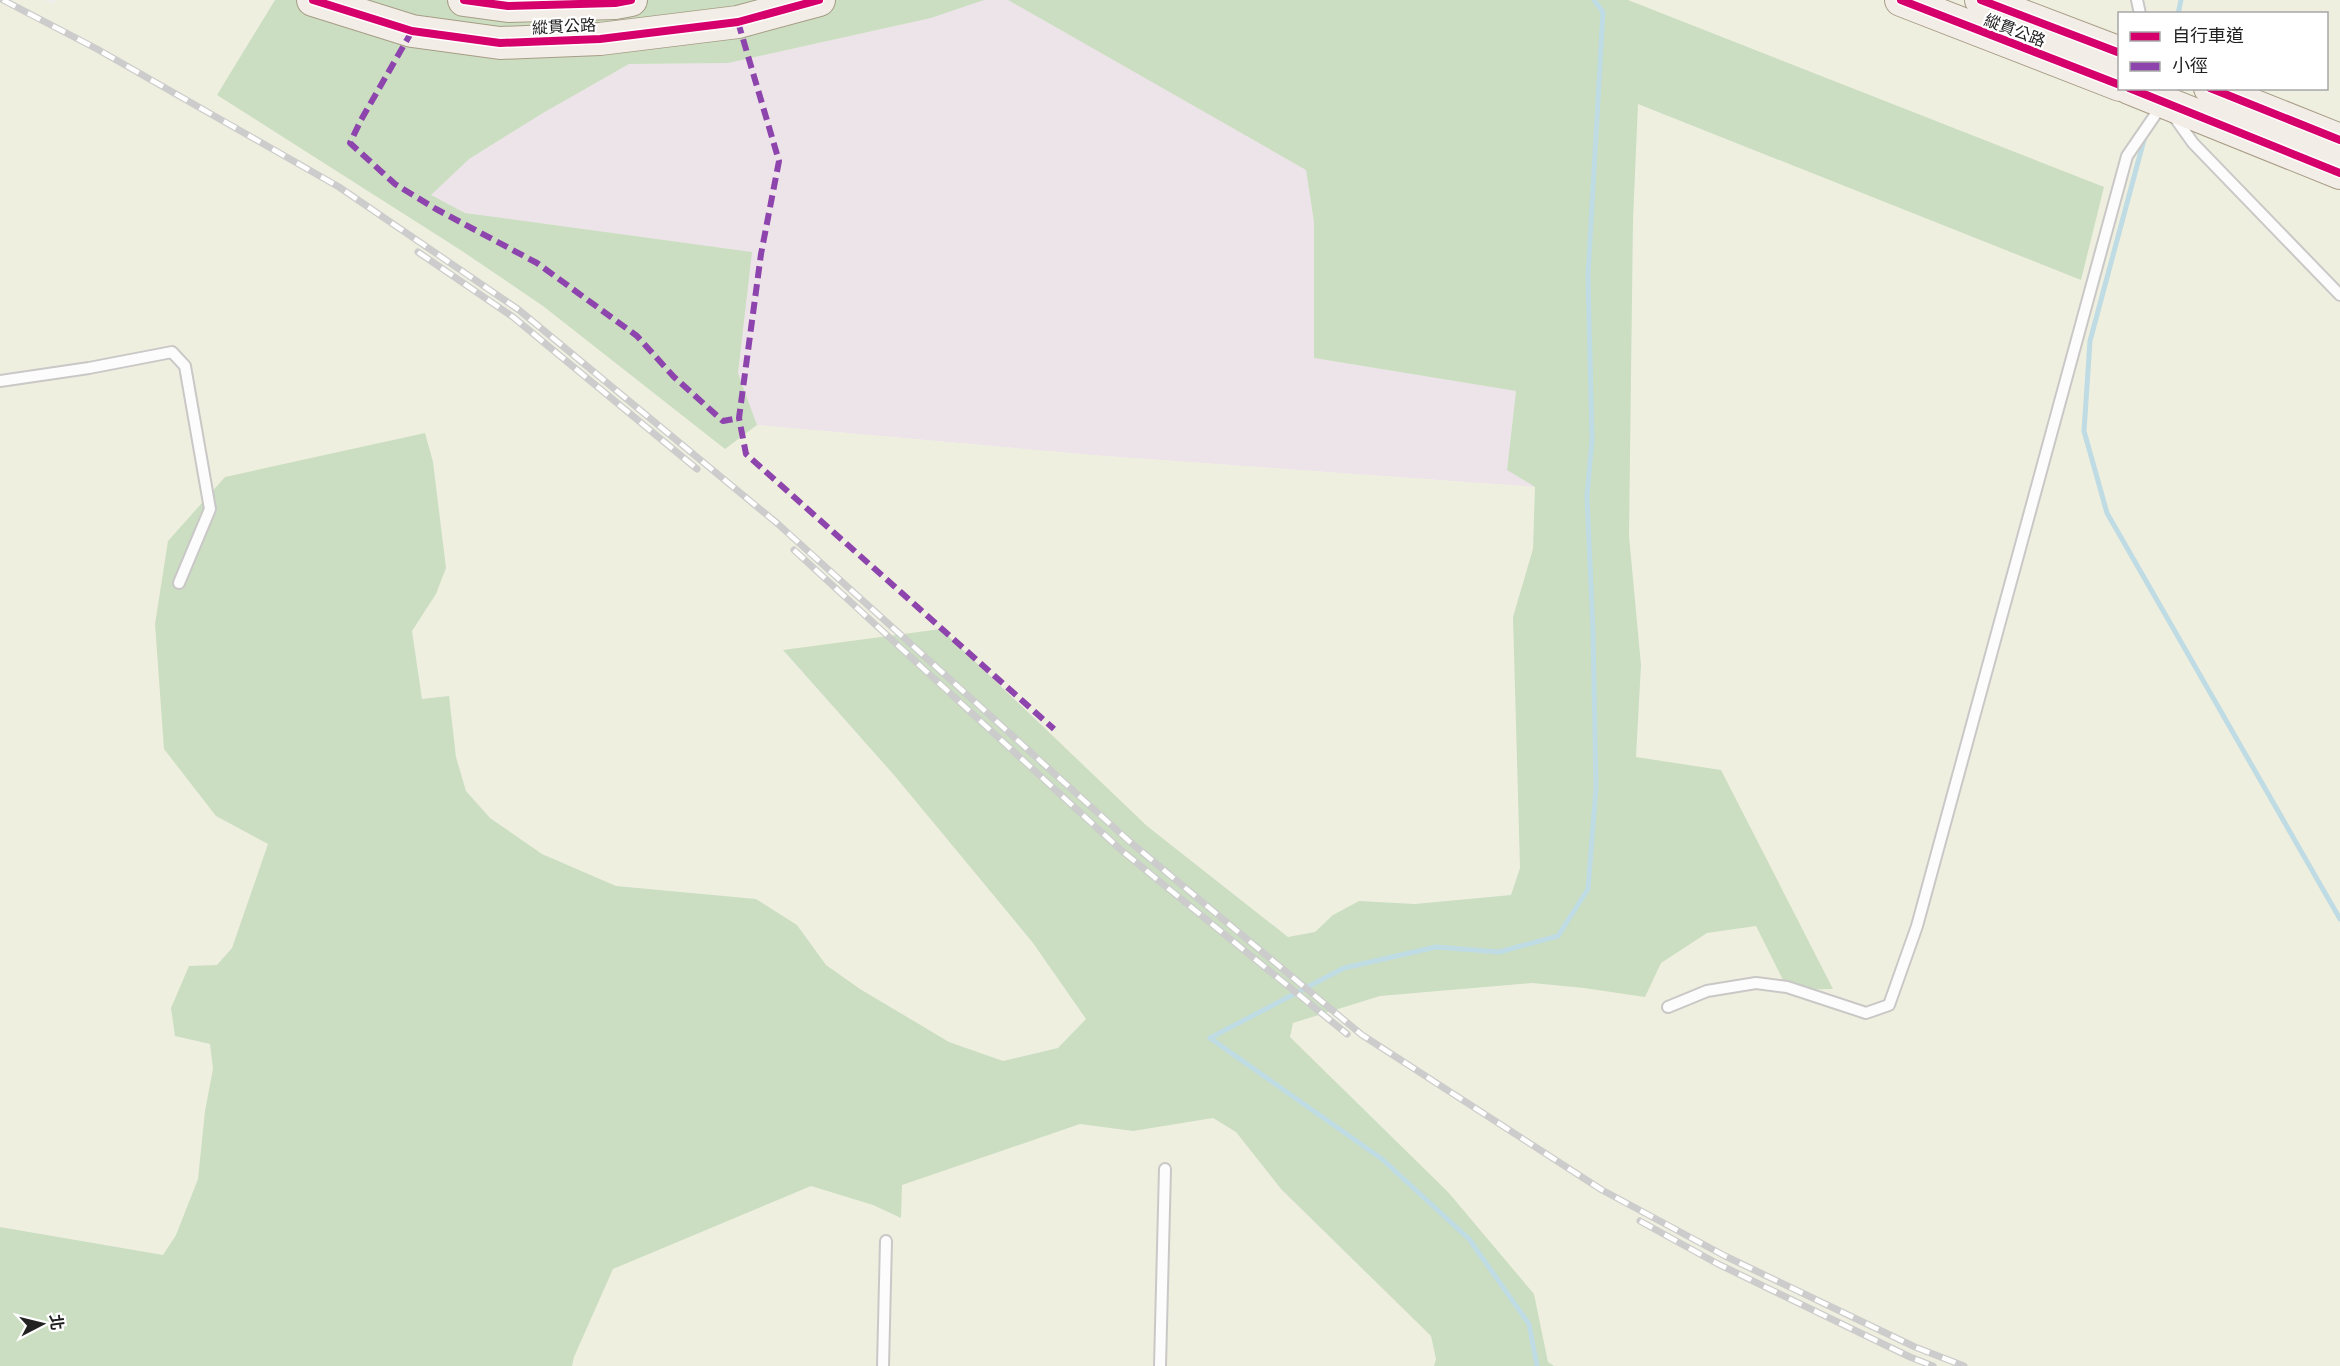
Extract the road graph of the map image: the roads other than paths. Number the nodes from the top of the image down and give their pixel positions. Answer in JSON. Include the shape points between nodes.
{"nodes":[{"id":1,"x":313,"y":0,"type":"edge"},
{"id":2,"x":464,"y":0,"type":"edge"},
{"id":3,"x":631,"y":0,"type":"edge"},
{"id":4,"x":819,"y":0,"type":"edge"},
{"id":5,"x":1901,"y":0,"type":"edge"},
{"id":6,"x":1981,"y":0,"type":"edge"},
{"id":7,"x":2118,"y":52,"type":"edge"},
{"id":8,"x":2118,"y":84,"type":"edge"},
{"id":9,"x":2138,"y":90,"type":"edge"},
{"id":10,"x":2215,"y":90,"type":"edge"},
{"id":11,"x":2162,"y":95,"type":"edge"},
{"id":12,"x":2340,"y":140,"type":"edge"},
{"id":13,"x":2340,"y":173,"type":"edge"},
{"id":14,"x":2340,"y":295,"type":"edge"},
{"id":15,"x":0,"y":381,"type":"edge"},
{"id":16,"x":179,"y":583,"type":"dead end"},
{"id":17,"x":1668,"y":1007,"type":"dead end"},
{"id":18,"x":1165,"y":1169,"type":"dead end"},
{"id":19,"x":886,"y":1241,"type":"dead end"},
{"id":20,"x":883,"y":1366,"type":"edge"},
{"id":21,"x":1160,"y":1366,"type":"edge"}],
"edges":[{"from":1,"to":4,"type":"main road","name":"縱貫公路","via":[[412,31],[500,43],[600,39],[738,22]]},
{"from":2,"to":3,"type":"main road","name":"縱貫公路","via":[[508,6]]},
{"from":5,"to":8,"type":"main road","name":"縱貫公路"},
{"from":6,"to":7,"type":"main road","name":"縱貫公路"},
{"from":9,"to":11,"type":"main road"},
{"from":10,"to":12,"type":"main road"},
{"from":11,"to":13,"type":"main road"},
{"from":11,"to":14,"type":"lane","via":[[2193,143]]},
{"from":11,"to":17,"type":"lane","via":[[2127,156],[1917,926],[1889,1005],[1866,1013],[1787,987],[1756,983],[1707,991]]},
{"from":15,"to":16,"type":"lane","via":[[172,352],[185,366],[210,509]]},
{"from":18,"to":21,"type":"lane"},
{"from":19,"to":20,"type":"lane"}]}
